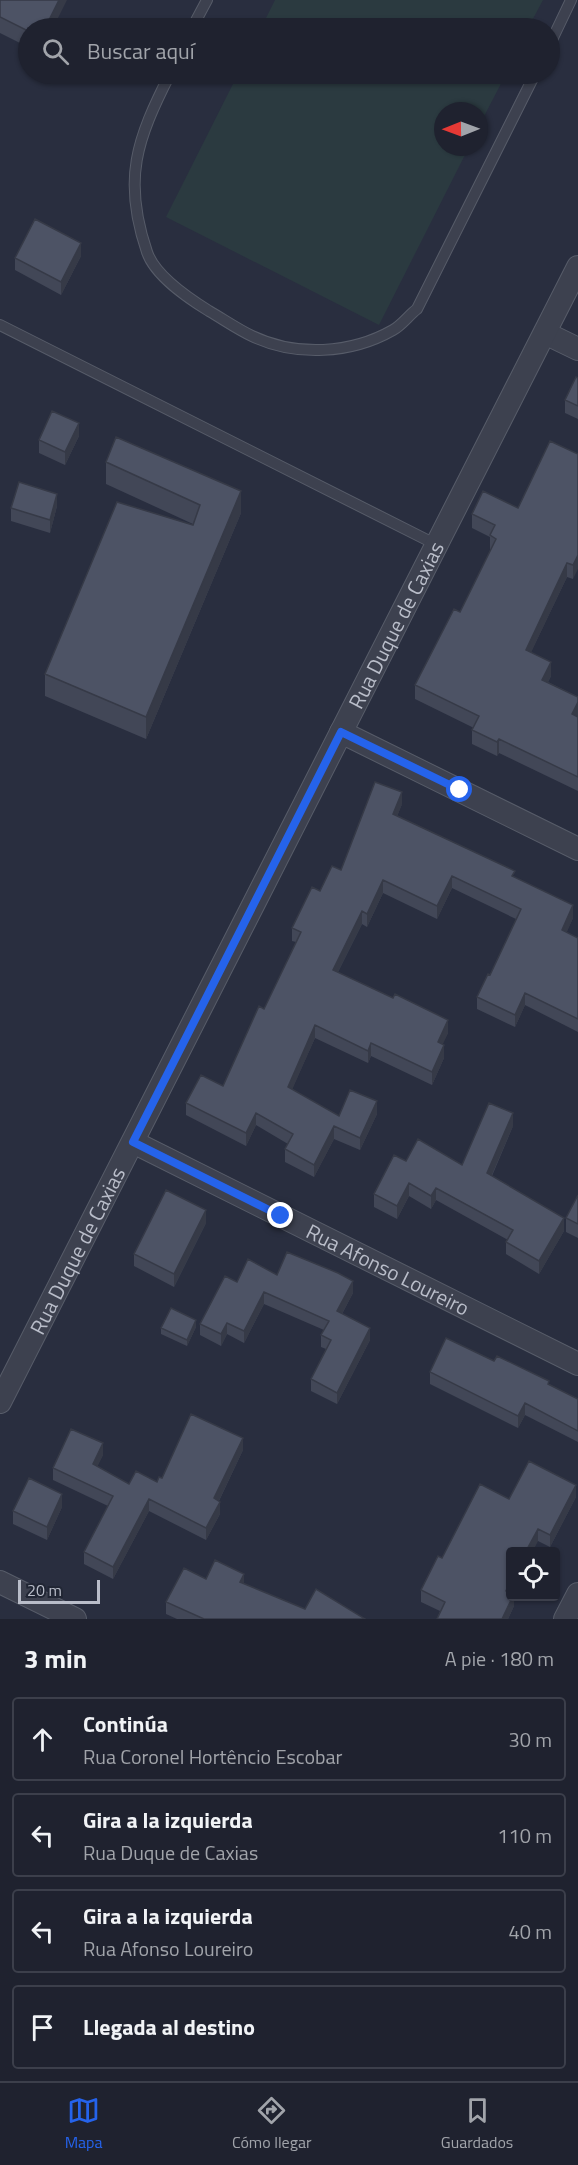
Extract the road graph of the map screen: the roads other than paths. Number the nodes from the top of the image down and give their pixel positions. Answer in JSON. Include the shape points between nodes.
{"nodes":[{"id":1,"x":207,"y":0,"type":"edge"},
{"id":2,"x":571,"y":0,"type":"edge"},
{"id":3,"x":197,"y":18,"type":"edge"},
{"id":4,"x":560,"y":22,"type":"edge"},
{"id":5,"x":165,"y":84,"type":"edge"},
{"id":6,"x":530,"y":84,"type":"edge"},
{"id":7,"x":578,"y":267,"type":"edge"},
{"id":8,"x":0,"y":325,"type":"edge"},
{"id":9,"x":545,"y":333,"type":"junction"},
{"id":10,"x":578,"y":349,"type":"edge"},
{"id":11,"x":435,"y":544,"type":"junction"},
{"id":12,"x":341,"y":732,"type":"junction"},
{"id":13,"x":578,"y":849,"type":"edge"},
{"id":14,"x":133,"y":1142,"type":"junction"},
{"id":15,"x":578,"y":1364,"type":"edge"},
{"id":16,"x":0,"y":1402,"type":"edge"},
{"id":17,"x":0,"y":1582,"type":"edge"},
{"id":18,"x":578,"y":1594,"type":"edge"},
{"id":19,"x":75,"y":1619,"type":"edge"},
{"id":20,"x":565,"y":1619,"type":"edge"}],
"edges":[{"from":1,"to":3,"type":"lane"},
{"from":2,"to":4,"type":"lane"},
{"from":5,"to":6,"type":"lane","via":[[137,147],[133,183],[147,255],[169,282],[191,300],[254,337],[295,349],[336,350],[368,342],[395,329],[417,309]]},
{"from":7,"to":9,"type":"street","name":"Rua Duque de Caxias"},
{"from":8,"to":11,"type":"lane"},
{"from":9,"to":10,"type":"street"},
{"from":9,"to":11,"type":"street","name":"Rua Duque de Caxias"},
{"from":11,"to":12,"type":"street","name":"Rua Duque de Caxias"},
{"from":12,"to":13,"type":"street"},
{"from":12,"to":14,"type":"street","name":"Rua Duque de Caxias"},
{"from":14,"to":15,"type":"street","name":"Rua Afonso Loureiro"},
{"from":14,"to":16,"type":"street","name":"Rua Duque de Caxias"},
{"from":17,"to":19,"type":"street"},
{"from":18,"to":20,"type":"street"}]}
